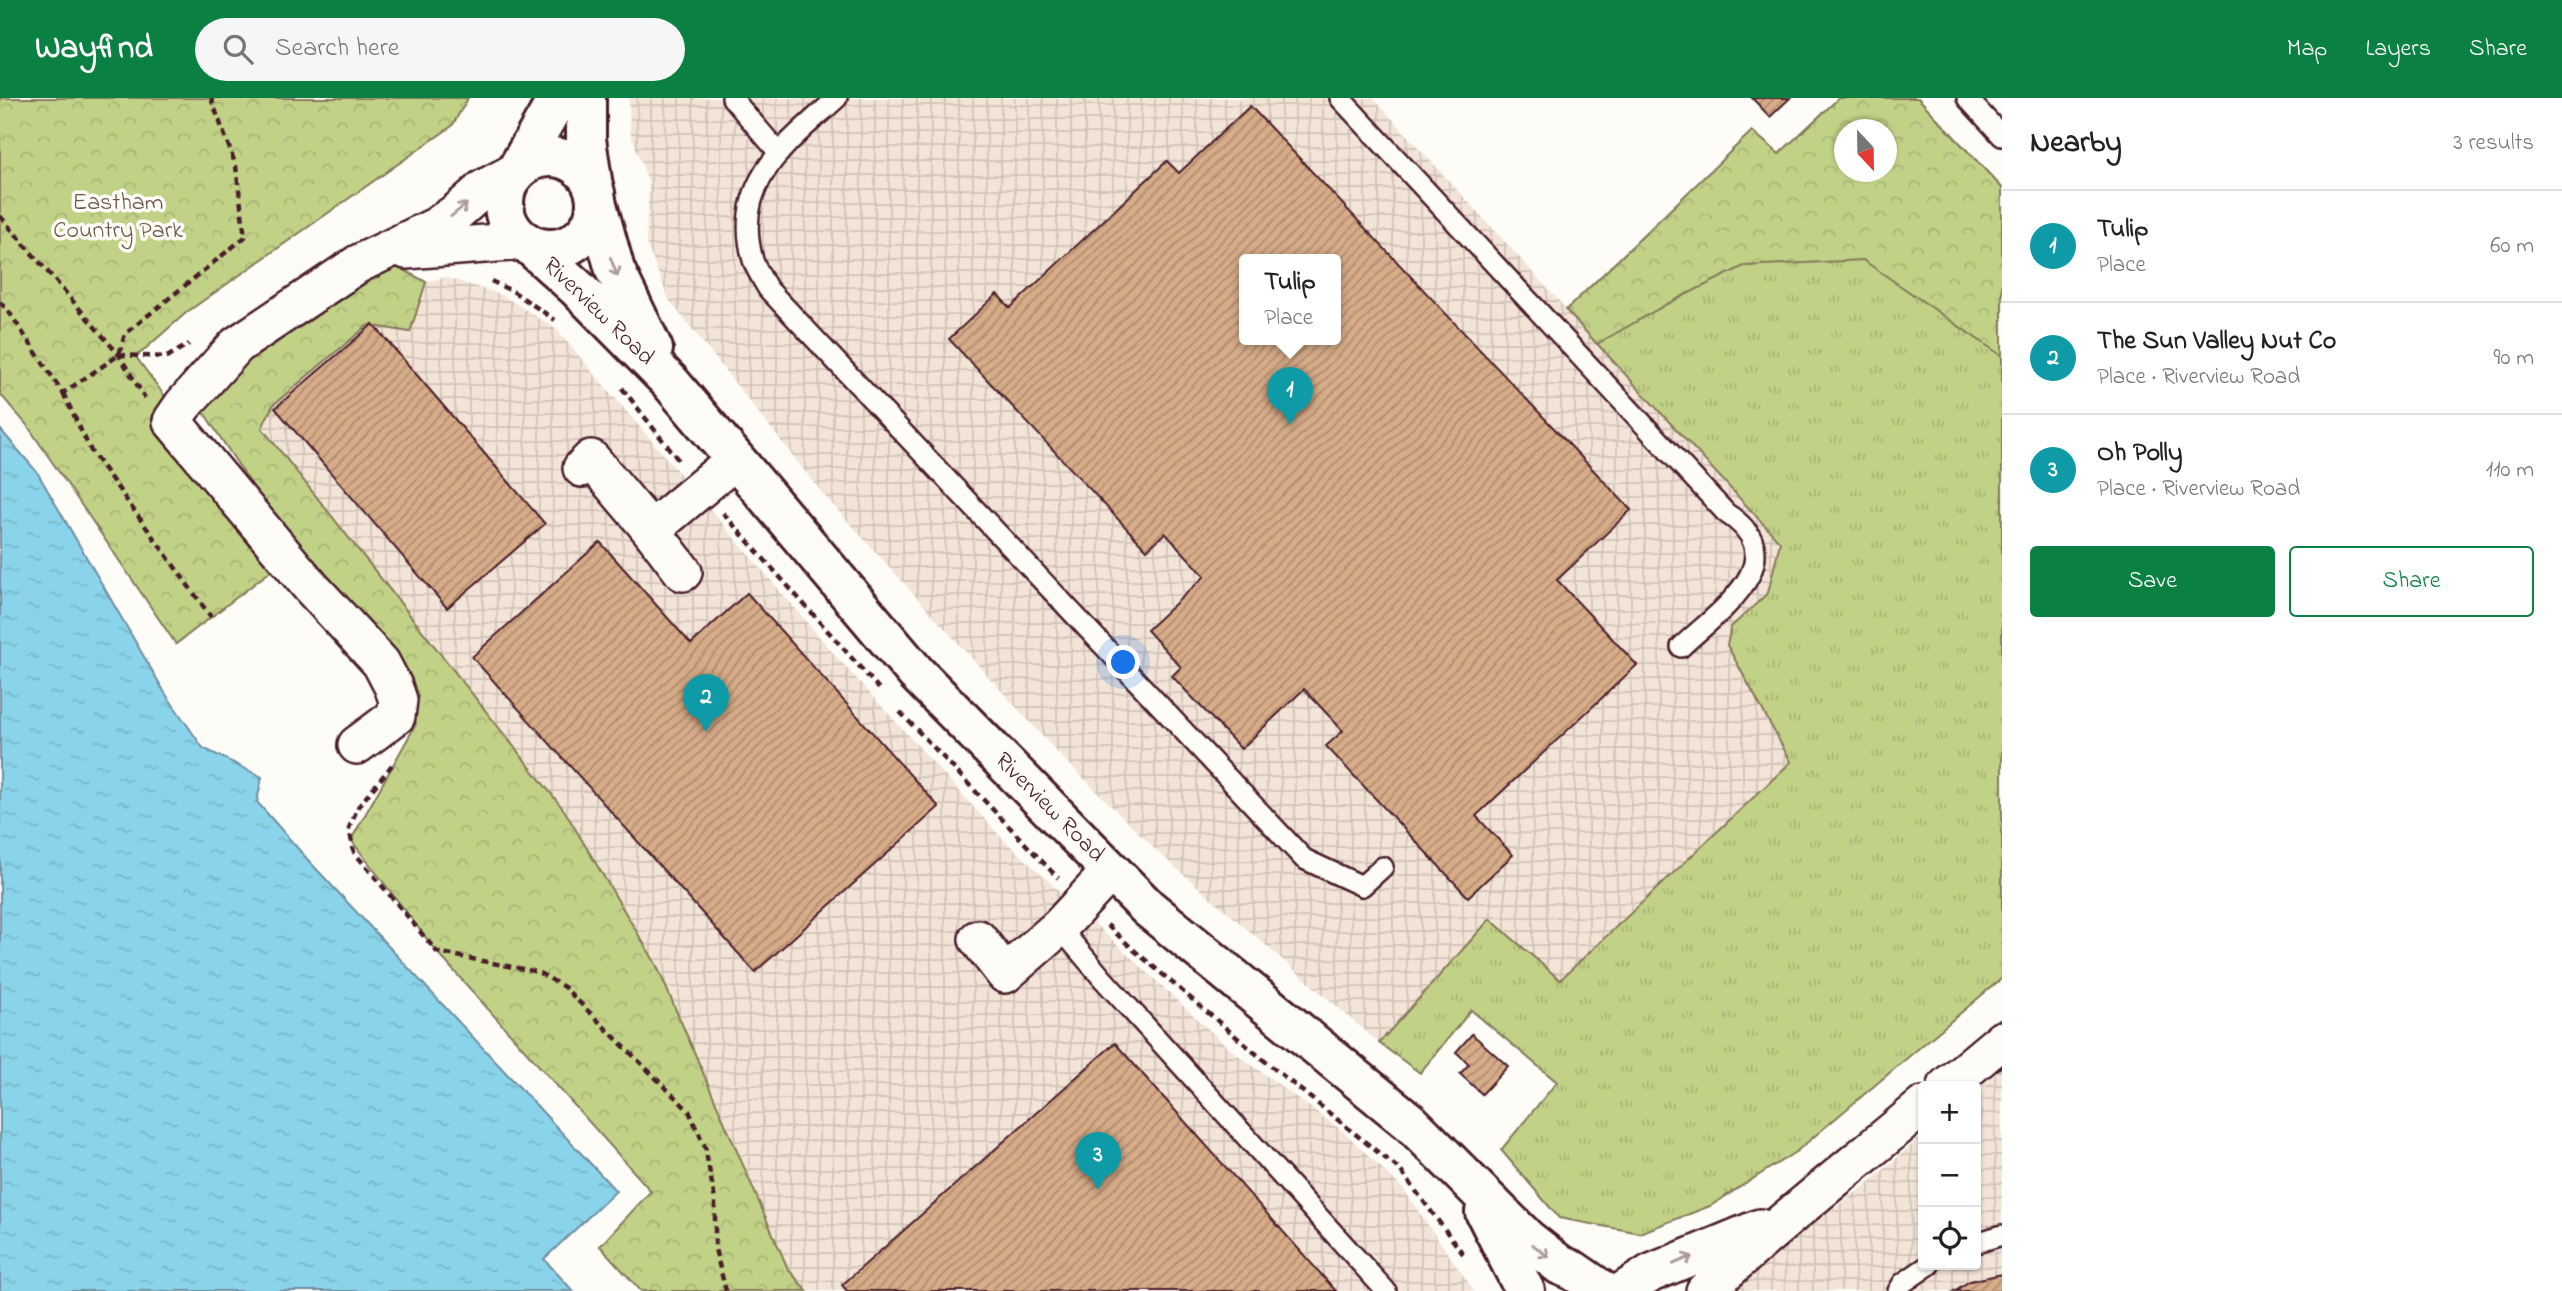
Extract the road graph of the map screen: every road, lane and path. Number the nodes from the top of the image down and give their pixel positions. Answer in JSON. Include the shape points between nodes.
{"nodes":[{"id":1,"x":211,"y":98,"type":"edge"},
{"id":2,"x":558,"y":98,"type":"edge"},
{"id":3,"x":586,"y":98,"type":"edge"},
{"id":4,"x":732,"y":98,"type":"edge"},
{"id":5,"x":837,"y":98,"type":"edge"},
{"id":6,"x":1340,"y":98,"type":"edge"},
{"id":7,"x":1967,"y":98,"type":"edge"},
{"id":8,"x":2002,"y":136,"type":"edge"},
{"id":9,"x":779,"y":153,"type":"junction"},
{"id":10,"x":516,"y":172,"type":"junction"},
{"id":11,"x":594,"y":194,"type":"junction"},
{"id":12,"x":0,"y":216,"type":"edge"},
{"id":13,"x":525,"y":242,"type":"junction"},
{"id":14,"x":378,"y":256,"type":"junction"},
{"id":15,"x":483,"y":278,"type":"dead end"},
{"id":16,"x":0,"y":302,"type":"edge"},
{"id":17,"x":556,"y":321,"type":"dead end"},
{"id":18,"x":98,"y":330,"type":"dead end"},
{"id":19,"x":670,"y":382,"type":"junction"},
{"id":20,"x":620,"y":386,"type":"dead end"},
{"id":21,"x":63,"y":393,"type":"junction"},
{"id":22,"x":670,"y":450,"type":"dead end"},
{"id":23,"x":735,"y":460,"type":"junction"},
{"id":24,"x":582,"y":468,"type":"dead end"},
{"id":25,"x":651,"y":530,"type":"junction"},
{"id":26,"x":683,"y":572,"type":"dead end"},
{"id":27,"x":211,"y":617,"type":"dead end"},
{"id":28,"x":1681,"y":647,"type":"dead end"},
{"id":29,"x":388,"y":722,"type":"junction"},
{"id":30,"x":357,"y":745,"type":"dead end"},
{"id":31,"x":1383,"y":867,"type":"dead end"},
{"id":32,"x":1111,"y":871,"type":"junction"},
{"id":33,"x":1059,"y":926,"type":"junction"},
{"id":34,"x":1114,"y":931,"type":"dead end"},
{"id":35,"x":978,"y":939,"type":"dead end"},
{"id":36,"x":2002,"y":1040,"type":"edge"},
{"id":37,"x":1953,"y":1081,"type":"edge"},
{"id":38,"x":1918,"y":1110,"type":"edge"},
{"id":39,"x":1473,"y":1188,"type":"junction"},
{"id":40,"x":1787,"y":1217,"type":"junction"},
{"id":41,"x":2002,"y":1235,"type":"edge"},
{"id":42,"x":1981,"y":1241,"type":"edge"},
{"id":43,"x":1468,"y":1261,"type":"dead end"},
{"id":44,"x":1922,"y":1270,"type":"edge"},
{"id":45,"x":726,"y":1291,"type":"edge"},
{"id":46,"x":1386,"y":1291,"type":"edge"},
{"id":47,"x":1525,"y":1291,"type":"edge"},
{"id":48,"x":1603,"y":1291,"type":"edge"},
{"id":49,"x":1623,"y":1291,"type":"edge"},
{"id":50,"x":1704,"y":1291,"type":"edge"},
{"id":51,"x":1898,"y":1291,"type":"edge"}],
"edges":[{"from":1,"to":21,"type":"path","via":[[236,166],[244,237],[125,334],[119,355]]},
{"from":2,"to":10,"type":"street"},
{"from":3,"to":11,"type":"street","name":"Riverview Road"},
{"from":4,"to":9,"type":"lane"},
{"from":5,"to":9,"type":"lane"},
{"from":6,"to":28,"type":"lane","via":[[1750,534],[1755,565],[1749,580]]},
{"from":7,"to":8,"type":"lane"},
{"from":9,"to":31,"type":"lane","via":[[763,172],[751,201],[748,231],[754,262],[768,289],[1304,859],[1362,886]]},
{"from":10,"to":11,"type":"street","via":[[544,157],[559,158],[585,173]]},
{"from":10,"to":13,"type":"street","via":[[503,201],[512,230]]},
{"from":14,"to":10,"type":"street","one_way":true,"via":[[447,219],[483,189]]},
{"from":11,"to":13,"type":"street","via":[[594,215],[573,243],[553,249]]},
{"from":11,"to":19,"type":"street","name":"Riverview Road","one_way":true,"via":[[615,270]]},
{"from":12,"to":18,"type":"path"},
{"from":13,"to":14,"type":"street","via":[[434,247]]},
{"from":13,"to":19,"type":"street","name":"Riverview Road"},
{"from":14,"to":29,"type":"street","via":[[358,264],[237,345],[172,421],[381,663],[398,700],[396,716]]},
{"from":15,"to":17,"type":"path","via":[[514,292]]},
{"from":16,"to":21,"type":"path"},
{"from":19,"to":23,"type":"street","name":"Riverview Road"},
{"from":20,"to":22,"type":"path"},
{"from":21,"to":27,"type":"path","via":[[91,451]]},
{"from":23,"to":25,"type":"street"},
{"from":23,"to":32,"type":"street","name":"Riverview Road","via":[[916,673]]},
{"from":24,"to":25,"type":"street","via":[[591,459]]},
{"from":25,"to":26,"type":"street"},
{"from":29,"to":30,"type":"street"},
{"from":29,"to":45,"type":"path","via":[[401,740],[403,752],[358,807],[349,828],[354,852],[437,952],[538,972],[564,987],[689,1111],[705,1147],[715,1200],[715,1250]]},
{"from":32,"to":33,"type":"street"},
{"from":32,"to":39,"type":"street","name":"Riverview Road","via":[[1147,908],[1411,1123]]},
{"from":33,"to":35,"type":"street","via":[[1005,974]]},
{"from":33,"to":46,"type":"lane"},
{"from":34,"to":43,"type":"path","via":[[1400,1170]]},
{"from":36,"to":37,"type":"street"},
{"from":38,"to":40,"type":"street"},
{"from":39,"to":47,"type":"street","name":"Riverview Road"},
{"from":39,"to":48,"type":"street","name":"Riverview Road","one_way":true,"via":[[1538,1248]]},
{"from":49,"to":40,"type":"street","one_way":true,"via":[[1651,1273]]},
{"from":40,"to":50,"type":"street"},
{"from":41,"to":42,"type":"lane"},
{"from":44,"to":51,"type":"lane"}]}
